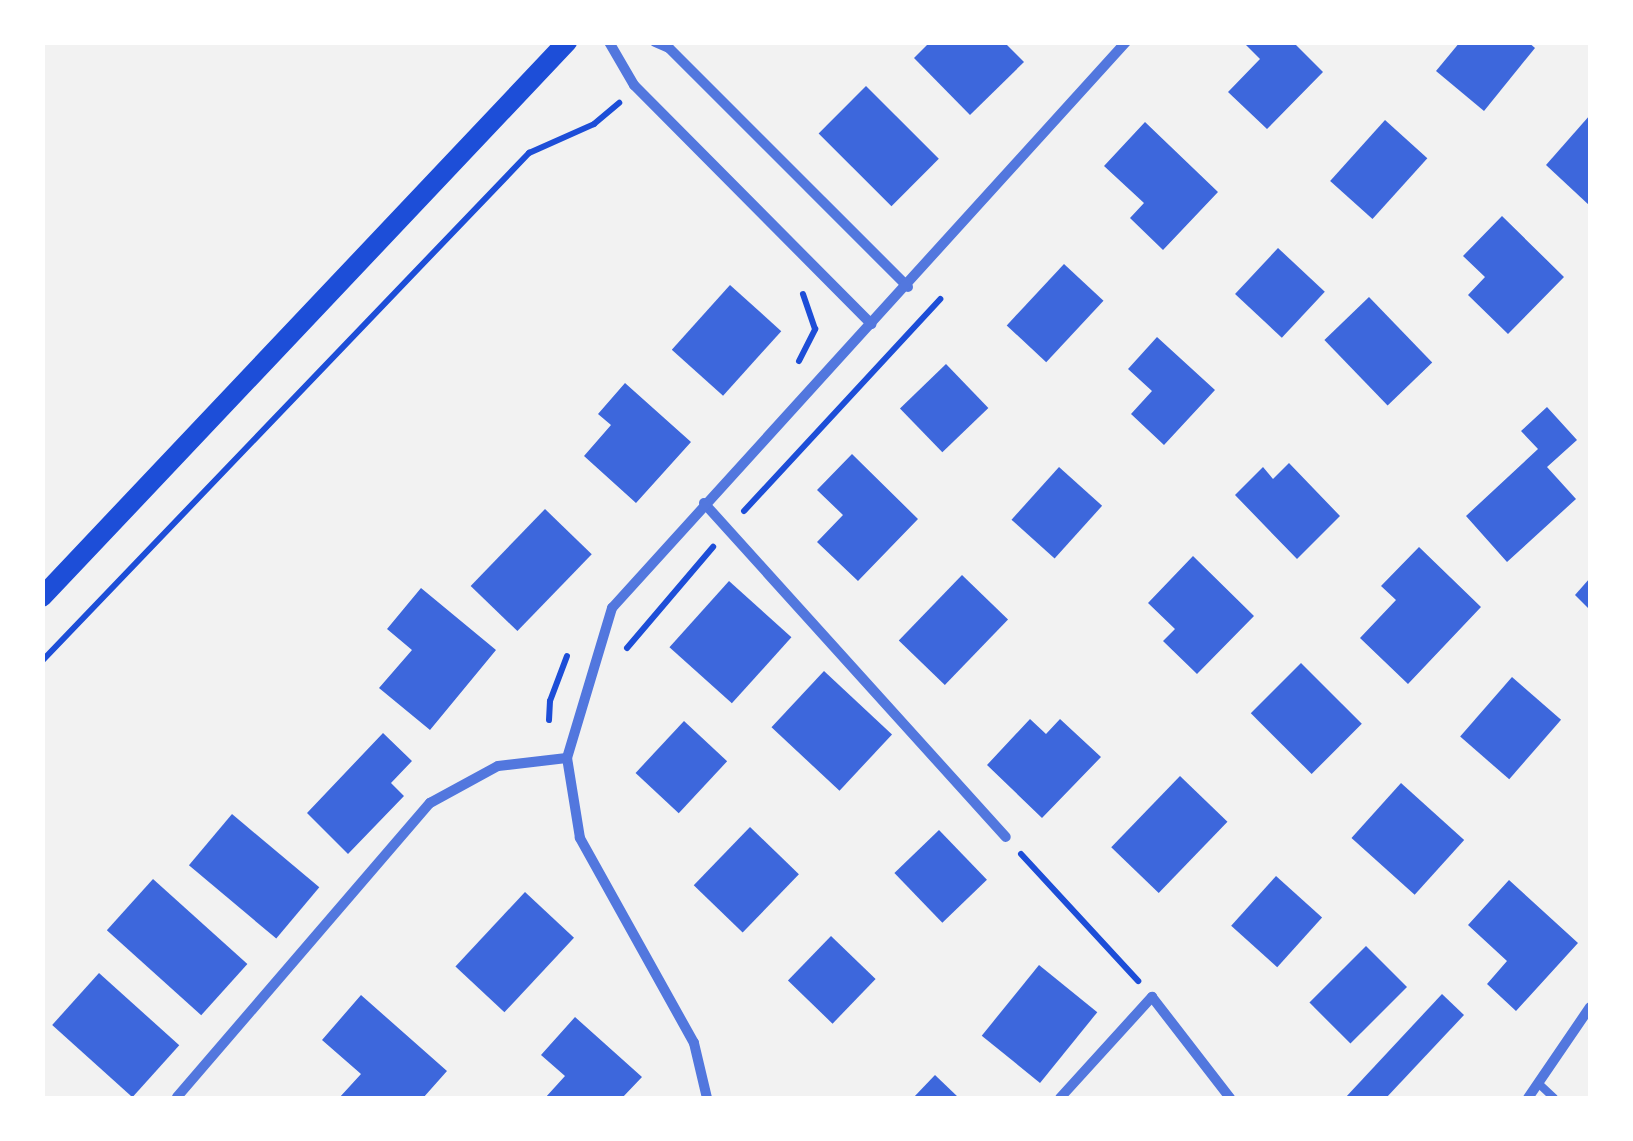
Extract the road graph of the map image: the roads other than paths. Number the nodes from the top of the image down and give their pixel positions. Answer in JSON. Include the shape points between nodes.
{"nodes":[{"id":1,"x":567,"y":42,"type":"edge"},
{"id":2,"x":608,"y":42,"type":"edge"},
{"id":3,"x":656,"y":42,"type":"edge"},
{"id":4,"x":1126,"y":42,"type":"edge"},
{"id":5,"x":908,"y":286,"type":"junction"},
{"id":6,"x":871,"y":324,"type":"junction"},
{"id":7,"x":704,"y":503,"type":"junction"},
{"id":8,"x":42,"y":598,"type":"edge"},
{"id":9,"x":567,"y":758,"type":"junction"},
{"id":10,"x":1006,"y":837,"type":"road end"},
{"id":11,"x":1590,"y":1007,"type":"edge"},
{"id":12,"x":1538,"y":1083,"type":"junction"},
{"id":13,"x":177,"y":1098,"type":"edge"},
{"id":14,"x":707,"y":1098,"type":"edge"},
{"id":15,"x":1060,"y":1098,"type":"edge"},
{"id":16,"x":1230,"y":1098,"type":"edge"},
{"id":17,"x":1528,"y":1098,"type":"edge"},
{"id":18,"x":1554,"y":1098,"type":"edge"}],
"edges":[{"from":1,"to":8,"type":"main road"},
{"from":2,"to":6,"type":"street","via":[[634,85]]},
{"from":3,"to":5,"type":"street"},
{"from":4,"to":5,"type":"street"},
{"from":5,"to":6,"type":"street"},
{"from":6,"to":7,"type":"street"},
{"from":7,"to":9,"type":"street","via":[[612,608]]},
{"from":7,"to":10,"type":"street"},
{"from":9,"to":13,"type":"street","via":[[498,766],[430,803]]},
{"from":9,"to":14,"type":"street","via":[[580,838],[694,1043]]},
{"from":11,"to":12,"type":"street"},
{"from":12,"to":17,"type":"street"},
{"from":12,"to":18,"type":"lane"},
{"from":15,"to":16,"type":"street","via":[[1152,997]]}]}
